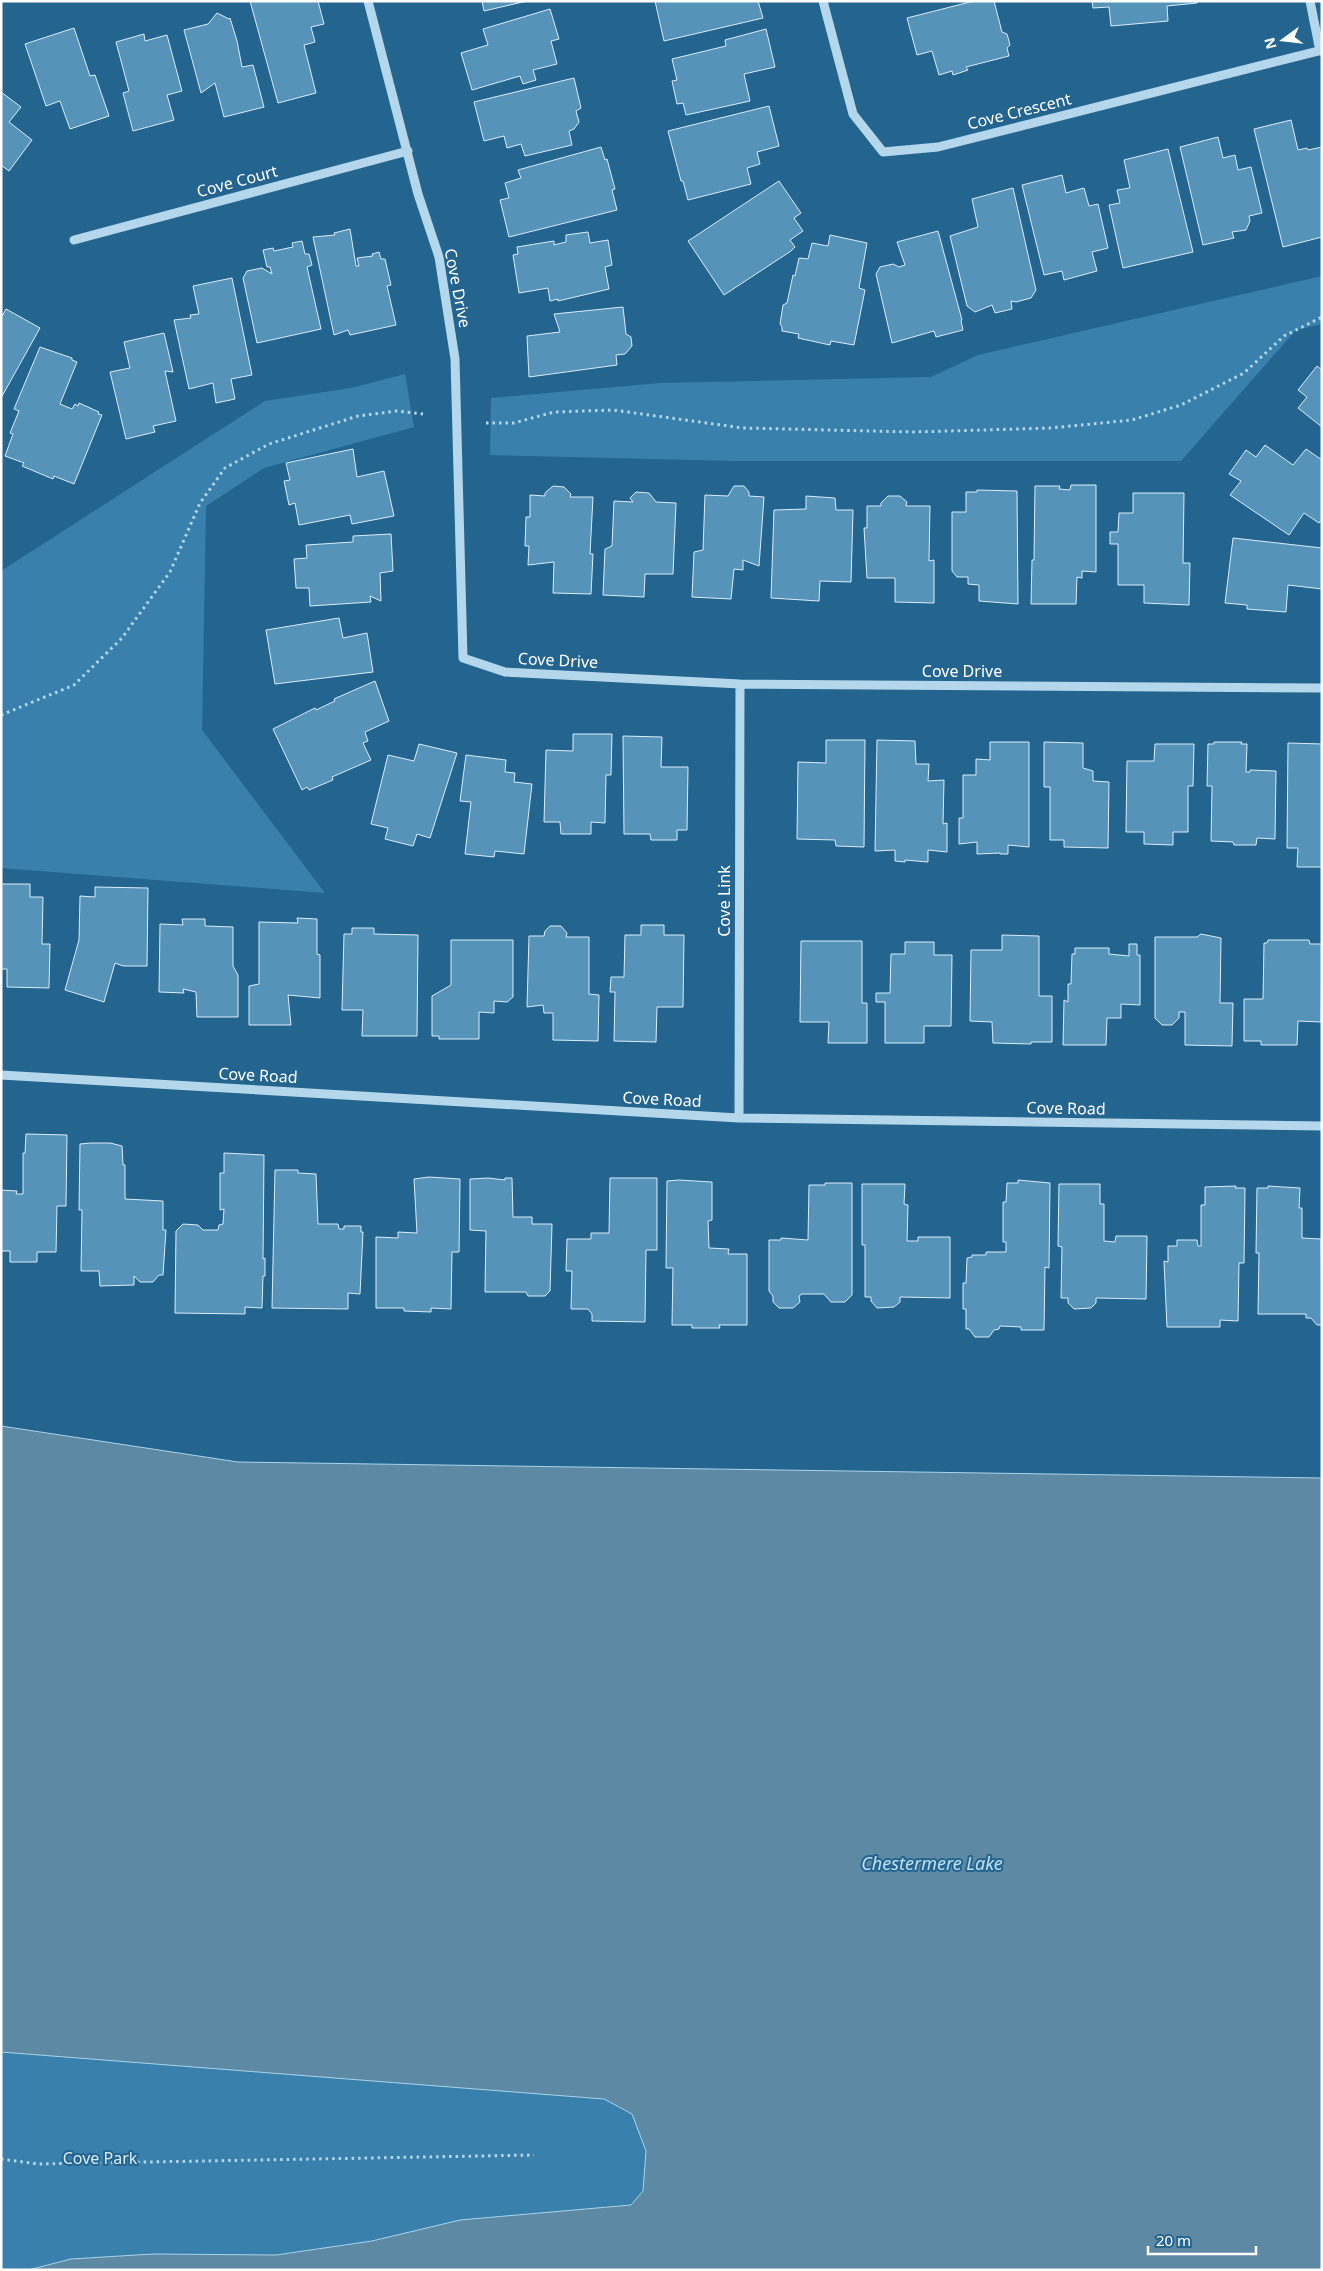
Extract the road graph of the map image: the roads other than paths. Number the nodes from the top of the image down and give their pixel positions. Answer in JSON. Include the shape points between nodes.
{"nodes":[{"id":1,"x":368,"y":1,"type":"edge"},
{"id":2,"x":823,"y":1,"type":"edge"},
{"id":3,"x":1310,"y":1,"type":"edge"},
{"id":4,"x":1321,"y":50,"type":"edge"},
{"id":5,"x":408,"y":151,"type":"junction"},
{"id":6,"x":74,"y":240,"type":"dead end"},
{"id":7,"x":740,"y":684,"type":"junction"},
{"id":8,"x":1322,"y":688,"type":"edge"},
{"id":9,"x":1,"y":1075,"type":"edge"},
{"id":10,"x":739,"y":1118,"type":"junction"},
{"id":11,"x":1322,"y":1126,"type":"edge"}],
"edges":[{"from":1,"to":5,"type":"street","name":"Cove Drive"},
{"from":2,"to":4,"type":"street","name":"Cove Crescent","via":[[853,114],[883,152],[938,147]]},
{"from":3,"to":4,"type":"street"},
{"from":5,"to":6,"type":"street","name":"Cove Court"},
{"from":5,"to":7,"type":"street","name":"Cove Drive","via":[[439,257],[455,359],[463,658],[506,672]]},
{"from":7,"to":8,"type":"street","name":"Cove Drive"},
{"from":7,"to":10,"type":"street","name":"Cove Link"},
{"from":9,"to":10,"type":"street","name":"Cove Road"},
{"from":10,"to":11,"type":"street","name":"Cove Road"}]}
